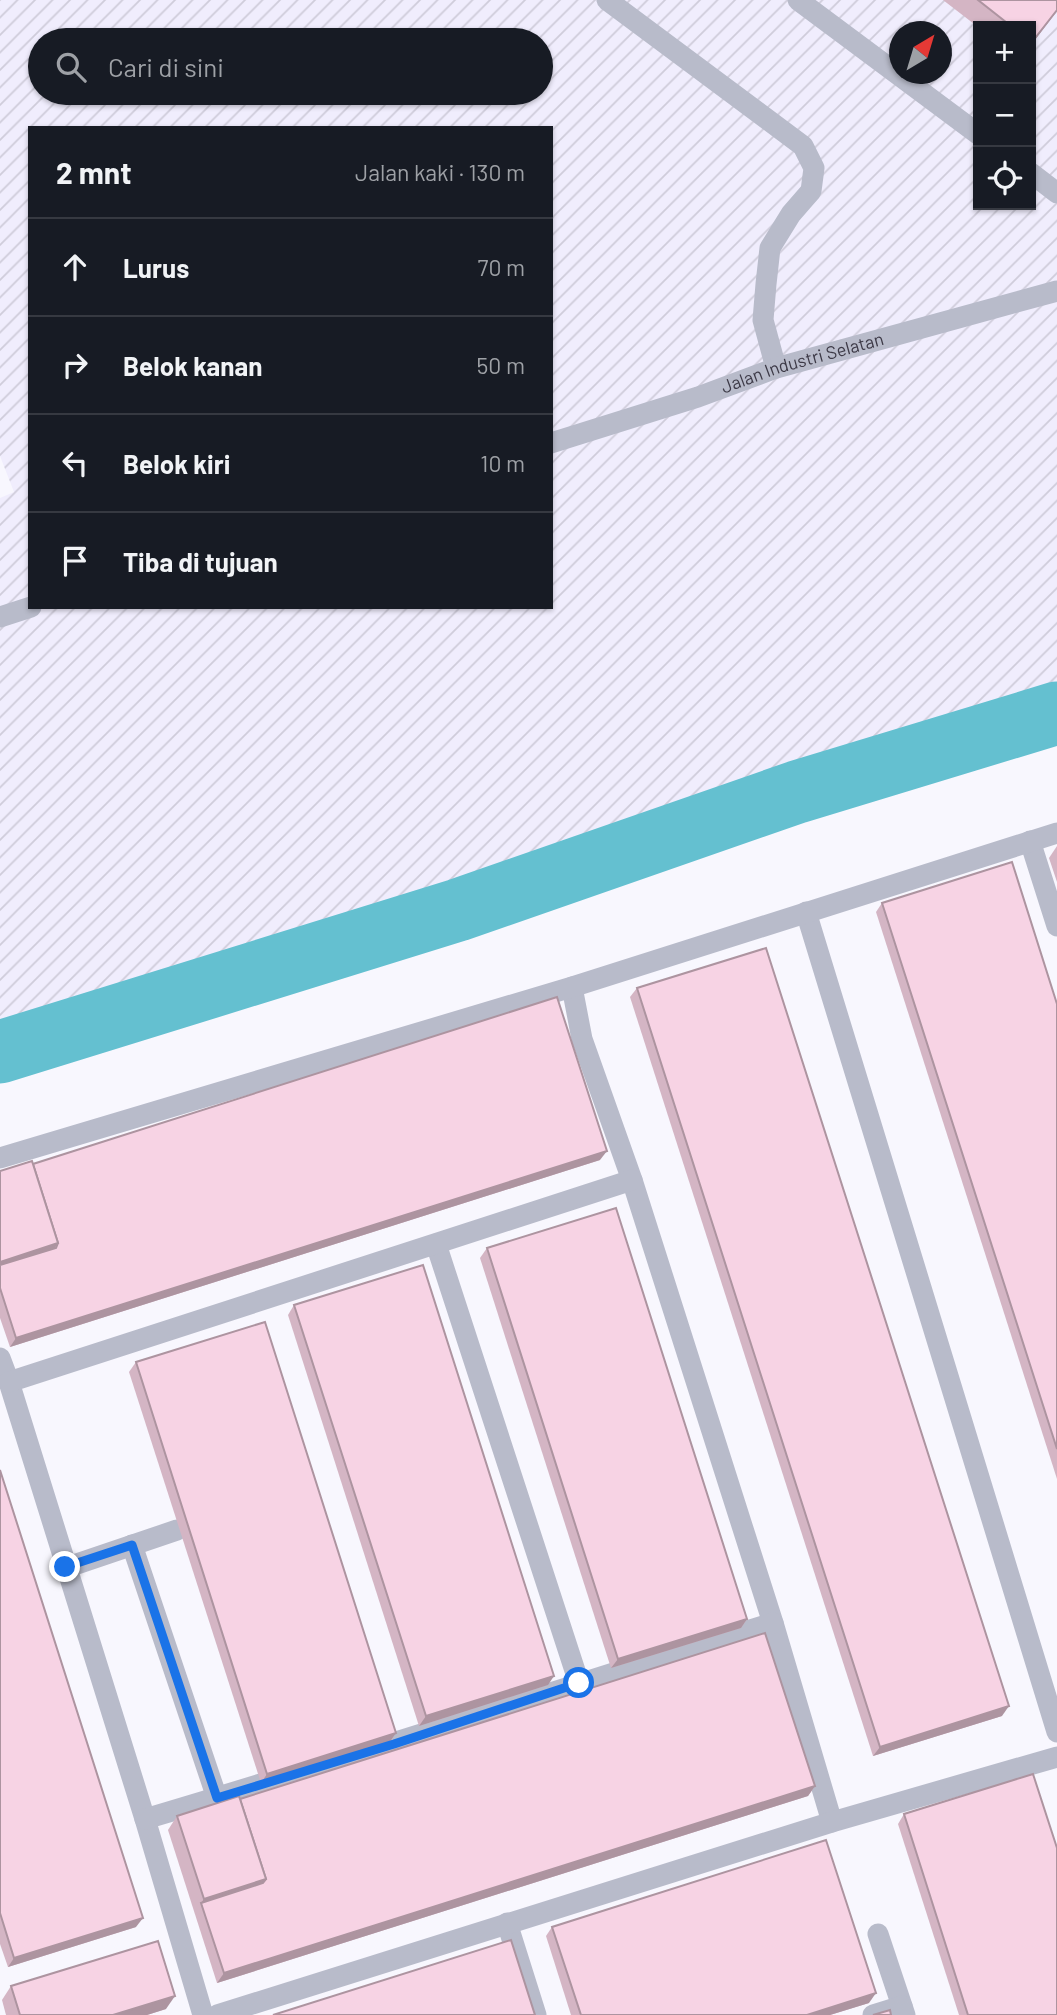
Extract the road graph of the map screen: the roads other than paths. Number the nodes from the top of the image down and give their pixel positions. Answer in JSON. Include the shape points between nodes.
{"nodes":[{"id":1,"x":607,"y":0,"type":"edge"},
{"id":2,"x":797,"y":0,"type":"edge"},
{"id":3,"x":973,"y":130,"type":"edge"},
{"id":4,"x":1036,"y":177,"type":"edge"},
{"id":5,"x":1057,"y":192,"type":"edge"},
{"id":6,"x":1057,"y":291,"type":"edge"},
{"id":7,"x":776,"y":368,"type":"junction"},
{"id":8,"x":553,"y":442,"type":"edge"},
{"id":9,"x":28,"y":608,"type":"edge"},
{"id":10,"x":0,"y":617,"type":"edge"},
{"id":11,"x":1057,"y":833,"type":"edge"},
{"id":12,"x":1030,"y":841,"type":"junction"},
{"id":13,"x":806,"y":912,"type":"junction"},
{"id":14,"x":1057,"y":926,"type":"edge"},
{"id":15,"x":572,"y":987,"type":"junction"},
{"id":16,"x":0,"y":1158,"type":"edge"},
{"id":17,"x":632,"y":1180,"type":"junction"},
{"id":18,"x":436,"y":1244,"type":"junction"},
{"id":19,"x":0,"y":1358,"type":"edge"},
{"id":20,"x":9,"y":1382,"type":"junction"},
{"id":21,"x":177,"y":1530,"type":"dead end"},
{"id":22,"x":132,"y":1545,"type":"junction"},
{"id":23,"x":65,"y":1567,"type":"junction"},
{"id":24,"x":773,"y":1623,"type":"junction"},
{"id":25,"x":579,"y":1683,"type":"junction"},
{"id":26,"x":386,"y":1718,"type":"edge"},
{"id":27,"x":1057,"y":1732,"type":"edge"},
{"id":28,"x":394,"y":1744,"type":"junction"},
{"id":29,"x":1057,"y":1757,"type":"edge"},
{"id":30,"x":217,"y":1798,"type":"junction"},
{"id":31,"x":145,"y":1819,"type":"junction"},
{"id":32,"x":832,"y":1822,"type":"junction"},
{"id":33,"x":507,"y":1923,"type":"junction"},
{"id":34,"x":878,"y":1934,"type":"dead end"},
{"id":35,"x":903,"y":2010,"type":"edge"},
{"id":36,"x":203,"y":2015,"type":"edge"},
{"id":37,"x":217,"y":2015,"type":"edge"},
{"id":38,"x":536,"y":2015,"type":"edge"},
{"id":39,"x":873,"y":2015,"type":"edge"}],
"edges":[{"from":1,"to":7,"type":"street","via":[[803,146],[814,167],[811,191],[770,248],[763,320]]},
{"from":2,"to":3,"type":"street"},
{"from":4,"to":5,"type":"street"},
{"from":6,"to":7,"type":"street","name":"Jalan Industri Selatan"},
{"from":7,"to":8,"type":"street","name":"Jalan Industri Selatan"},
{"from":9,"to":10,"type":"street"},
{"from":11,"to":12,"type":"street"},
{"from":12,"to":13,"type":"street"},
{"from":12,"to":14,"type":"street"},
{"from":13,"to":15,"type":"street"},
{"from":13,"to":27,"type":"street"},
{"from":15,"to":16,"type":"street"},
{"from":15,"to":17,"type":"street","via":[[582,1039]]},
{"from":17,"to":18,"type":"street"},
{"from":17,"to":24,"type":"street"},
{"from":18,"to":20,"type":"street","via":[[255,1310]]},
{"from":18,"to":25,"type":"street"},
{"from":19,"to":20,"type":"street"},
{"from":20,"to":23,"type":"street"},
{"from":21,"to":22,"type":"street"},
{"from":22,"to":23,"type":"street"},
{"from":22,"to":30,"type":"street"},
{"from":23,"to":31,"type":"street"},
{"from":24,"to":25,"type":"street"},
{"from":24,"to":32,"type":"street"},
{"from":25,"to":28,"type":"street"},
{"from":26,"to":28,"type":"street"},
{"from":28,"to":30,"type":"street"},
{"from":29,"to":32,"type":"street"},
{"from":30,"to":31,"type":"street"},
{"from":31,"to":36,"type":"street"},
{"from":32,"to":33,"type":"street"},
{"from":33,"to":37,"type":"street"},
{"from":33,"to":38,"type":"street"},
{"from":34,"to":35,"type":"street"},
{"from":35,"to":39,"type":"street"}]}
